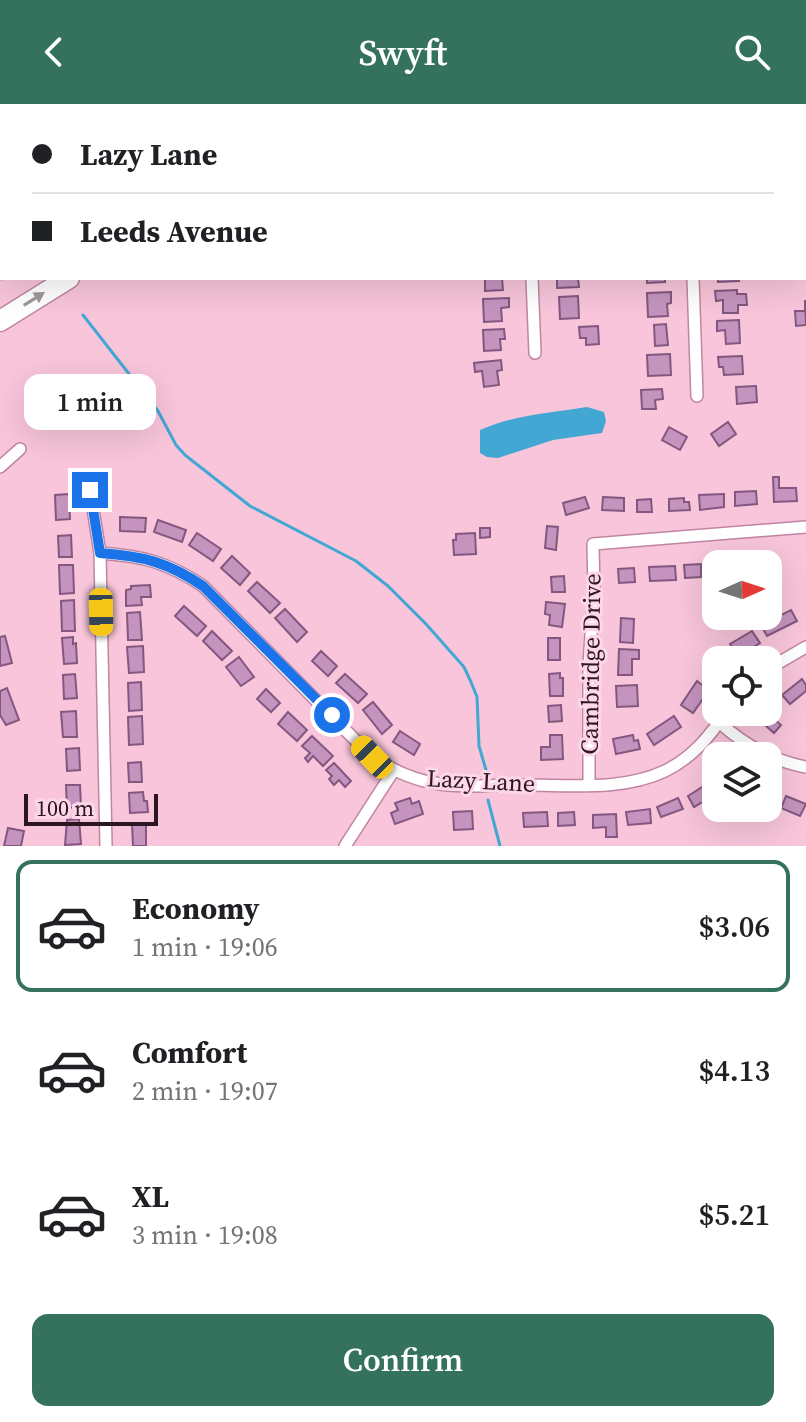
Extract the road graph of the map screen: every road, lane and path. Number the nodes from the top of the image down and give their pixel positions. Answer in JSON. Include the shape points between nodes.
{"nodes":[{"id":1,"x":66,"y":280,"type":"edge"},
{"id":2,"x":532,"y":280,"type":"edge"},
{"id":3,"x":693,"y":280,"type":"edge"},
{"id":4,"x":0,"y":321,"type":"edge"},
{"id":5,"x":535,"y":353,"type":"dead end"},
{"id":6,"x":697,"y":396,"type":"dead end"},
{"id":7,"x":20,"y":449,"type":"dead end"},
{"id":8,"x":0,"y":467,"type":"edge"},
{"id":9,"x":90,"y":490,"type":"dead end"},
{"id":10,"x":806,"y":527,"type":"edge"},
{"id":11,"x":100,"y":553,"type":"junction"},
{"id":12,"x":806,"y":647,"type":"edge"},
{"id":13,"x":782,"y":661,"type":"edge"},
{"id":14,"x":716,"y":726,"type":"edge"},
{"id":15,"x":732,"y":726,"type":"edge"},
{"id":16,"x":806,"y":767,"type":"edge"},
{"id":17,"x":394,"y":770,"type":"junction"},
{"id":18,"x":589,"y":785,"type":"junction"},
{"id":19,"x":106,"y":846,"type":"edge"},
{"id":20,"x":345,"y":846,"type":"edge"}],
"edges":[{"from":4,"to":1,"type":"highway","one_way":true},
{"from":2,"to":5,"type":"street"},
{"from":3,"to":6,"type":"street"},
{"from":7,"to":8,"type":"street"},
{"from":9,"to":11,"type":"street"},
{"from":10,"to":18,"type":"street","name":"Cambridge Drive","via":[[593,544]]},
{"from":11,"to":17,"type":"street","name":"Lazy Lane","via":[[154,560],[203,586],[372,757]]},
{"from":11,"to":19,"type":"street"},
{"from":12,"to":13,"type":"street"},
{"from":14,"to":18,"type":"street","name":"Lazy Lane","via":[[699,747],[667,770],[632,782]]},
{"from":15,"to":16,"type":"street","via":[[755,749]]},
{"from":17,"to":18,"type":"street","name":"Lazy Lane","via":[[439,784]]},
{"from":17,"to":20,"type":"street"}]}
